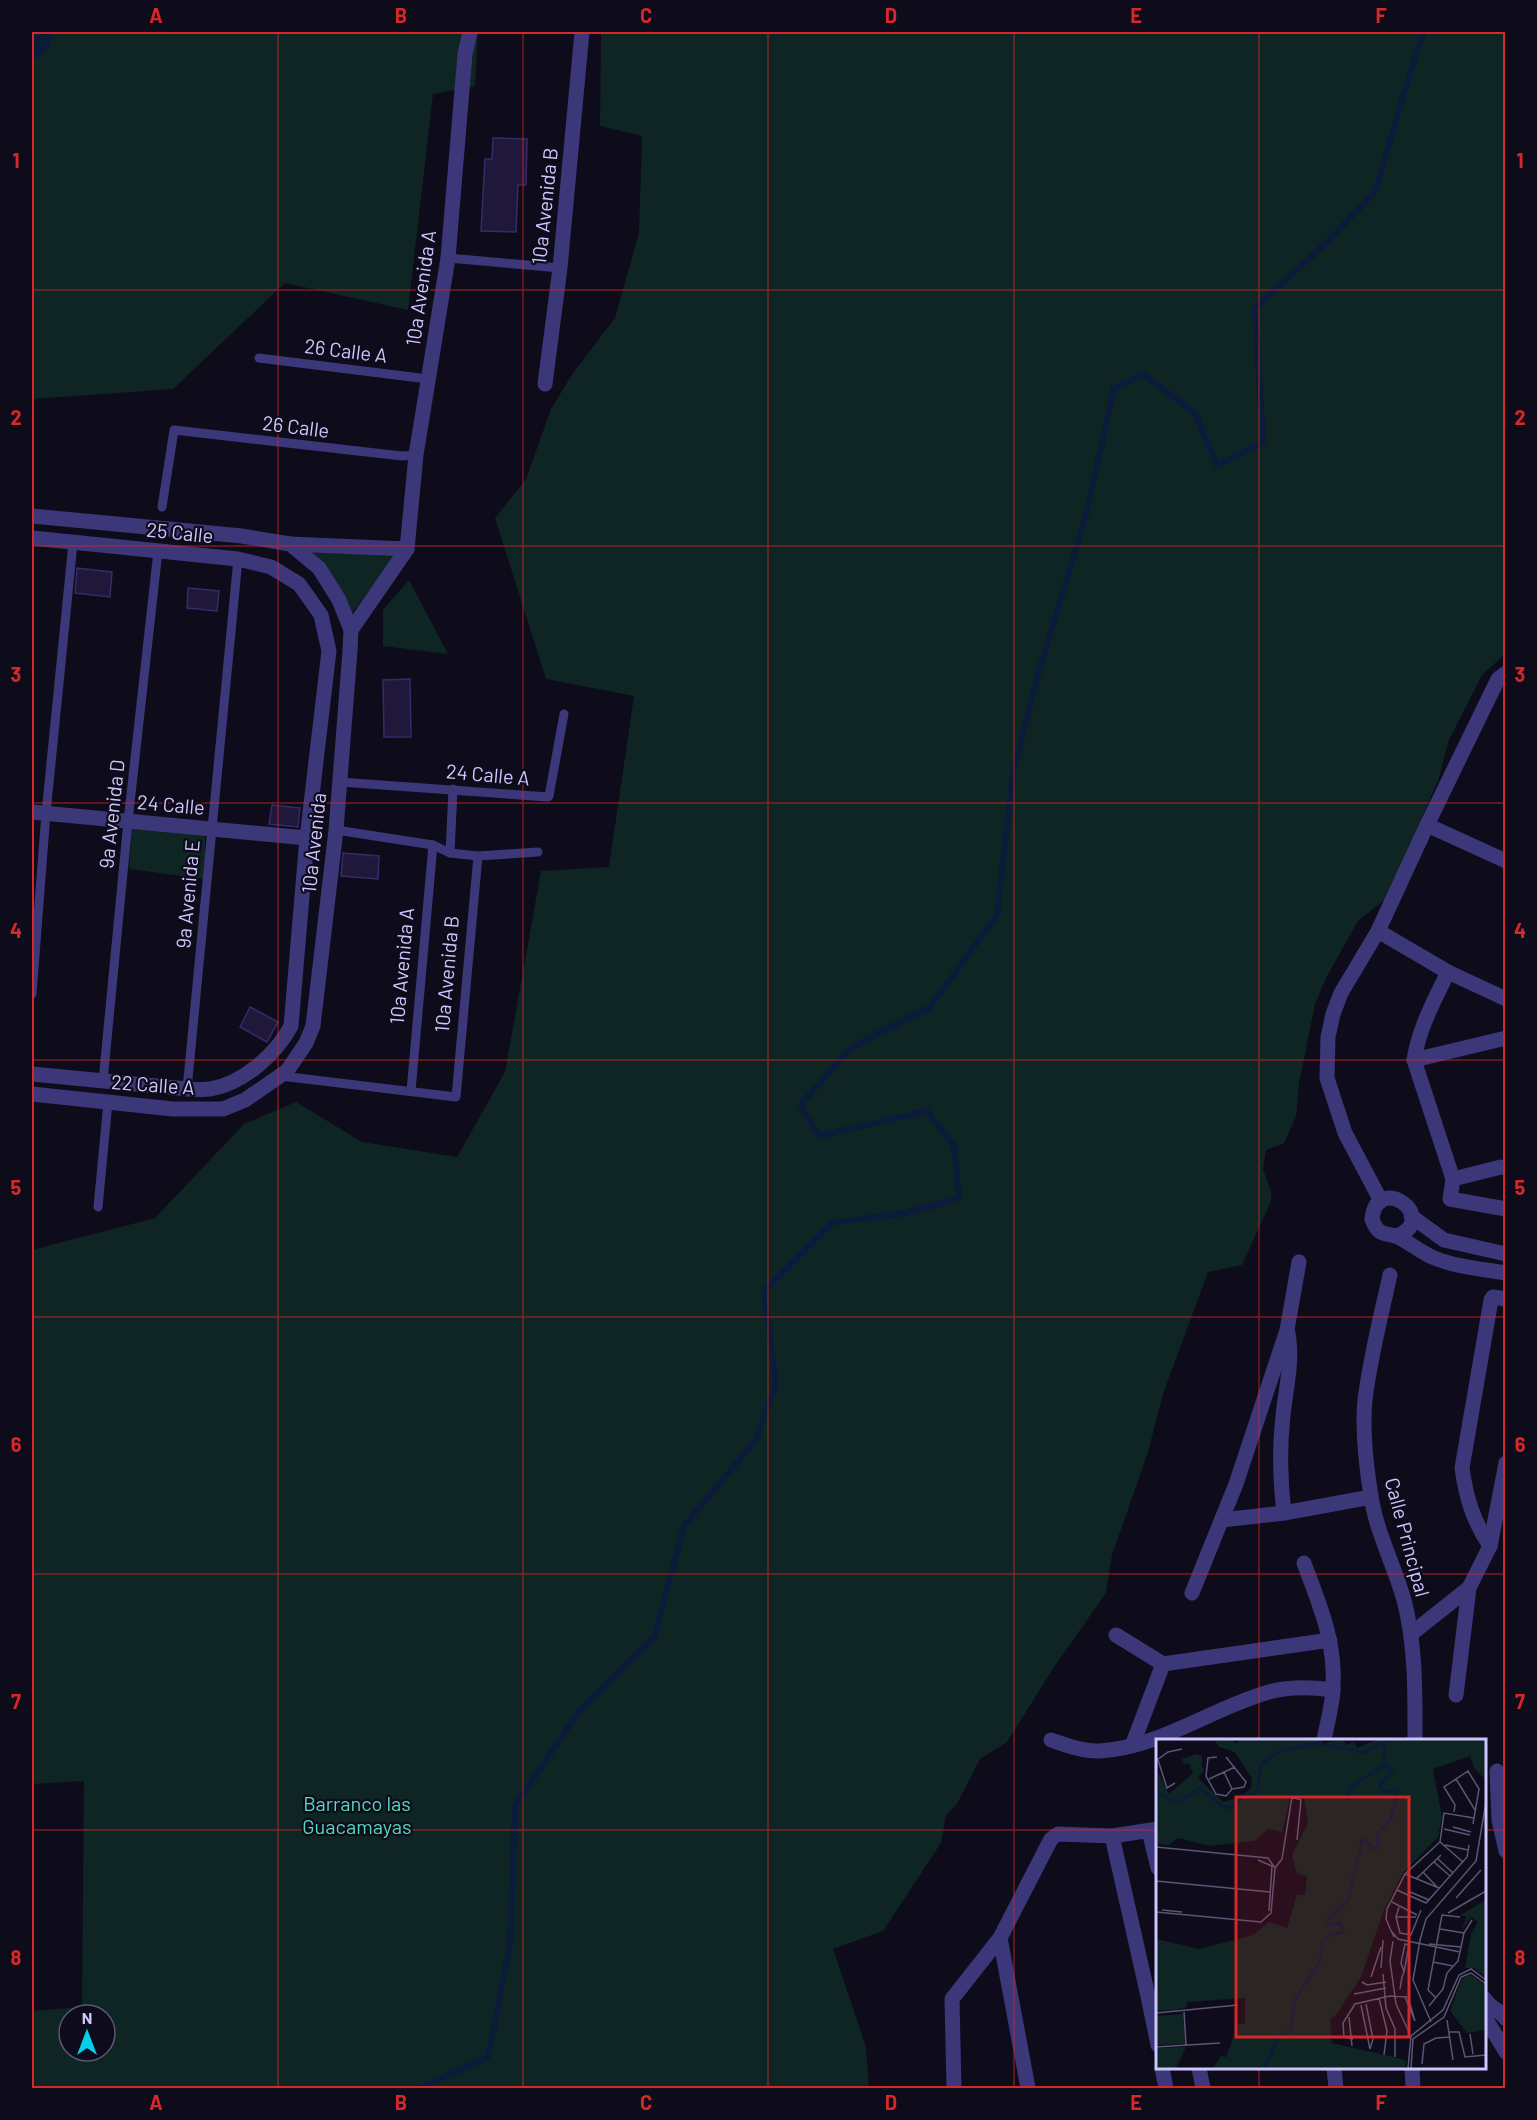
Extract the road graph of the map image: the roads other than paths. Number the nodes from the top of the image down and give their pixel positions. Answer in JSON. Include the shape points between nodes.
{"nodes":[{"id":1,"x":470,"y":32,"type":"edge"},
{"id":2,"x":582,"y":32,"type":"edge"},
{"id":3,"x":448,"y":258,"type":"junction"},
{"id":4,"x":560,"y":268,"type":"junction"},
{"id":5,"x":259,"y":358,"type":"dead end"},
{"id":6,"x":429,"y":379,"type":"junction"},
{"id":7,"x":545,"y":384,"type":"dead end"},
{"id":8,"x":416,"y":456,"type":"junction"},
{"id":9,"x":162,"y":507,"type":"dead end"},
{"id":10,"x":32,"y":516,"type":"edge"},
{"id":11,"x":130,"y":526,"type":"junction"},
{"id":12,"x":32,"y":538,"type":"edge"},
{"id":13,"x":73,"y":543,"type":"junction"},
{"id":14,"x":290,"y":544,"type":"junction"},
{"id":15,"x":128,"y":548,"type":"junction"},
{"id":16,"x":407,"y":549,"type":"junction"},
{"id":17,"x":158,"y":551,"type":"junction"},
{"id":18,"x":238,"y":559,"type":"junction"},
{"id":19,"x":333,"y":590,"type":"joint"},
{"id":20,"x":311,"y":599,"type":"joint"},
{"id":21,"x":351,"y":630,"type":"junction"},
{"id":22,"x":1503,"y":678,"type":"edge"},
{"id":23,"x":564,"y":714,"type":"dead end"},
{"id":24,"x":340,"y":782,"type":"junction"},
{"id":25,"x":453,"y":789,"type":"junction"},
{"id":26,"x":39,"y":812,"type":"edge"},
{"id":27,"x":128,"y":821,"type":"junction"},
{"id":28,"x":1426,"y":825,"type":"junction"},
{"id":29,"x":211,"y":828,"type":"junction"},
{"id":30,"x":336,"y":830,"type":"junction"},
{"id":31,"x":307,"y":838,"type":"junction"},
{"id":32,"x":433,"y":845,"type":"junction"},
{"id":33,"x":538,"y":852,"type":"dead end"},
{"id":34,"x":450,"y":853,"type":"junction"},
{"id":35,"x":478,"y":856,"type":"junction"},
{"id":36,"x":1506,"y":861,"type":"edge"},
{"id":37,"x":1378,"y":931,"type":"junction"},
{"id":38,"x":1448,"y":972,"type":"junction"},
{"id":39,"x":32,"y":994,"type":"edge"},
{"id":40,"x":1506,"y":999,"type":"edge"},
{"id":41,"x":1506,"y":1038,"type":"edge"},
{"id":42,"x":1414,"y":1060,"type":"junction"},
{"id":43,"x":32,"y":1074,"type":"edge"},
{"id":44,"x":280,"y":1076,"type":"junction"},
{"id":45,"x":240,"y":1078,"type":"joint"},
{"id":46,"x":103,"y":1081,"type":"junction"},
{"id":47,"x":266,"y":1086,"type":"joint"},
{"id":48,"x":186,"y":1089,"type":"junction"},
{"id":49,"x":212,"y":1089,"type":"junction"},
{"id":50,"x":411,"y":1091,"type":"junction"},
{"id":51,"x":32,"y":1094,"type":"edge"},
{"id":52,"x":108,"y":1102,"type":"junction"},
{"id":53,"x":223,"y":1109,"type":"junction"},
{"id":54,"x":1506,"y":1168,"type":"edge"},
{"id":55,"x":1453,"y":1179,"type":"junction"},
{"id":56,"x":1381,"y":1201,"type":"junction"},
{"id":57,"x":98,"y":1207,"type":"dead end"},
{"id":58,"x":1506,"y":1209,"type":"edge"},
{"id":59,"x":1412,"y":1216,"type":"junction"},
{"id":60,"x":1397,"y":1236,"type":"junction"},
{"id":61,"x":1506,"y":1254,"type":"edge"},
{"id":62,"x":1299,"y":1262,"type":"dead end"},
{"id":63,"x":1506,"y":1273,"type":"edge"},
{"id":64,"x":1390,"y":1275,"type":"dead end"},
{"id":65,"x":1506,"y":1299,"type":"edge"},
{"id":66,"x":1287,"y":1330,"type":"junction"},
{"id":67,"x":1506,"y":1463,"type":"edge"},
{"id":68,"x":1371,"y":1497,"type":"junction"},
{"id":69,"x":1284,"y":1513,"type":"junction"},
{"id":70,"x":1222,"y":1520,"type":"junction"},
{"id":71,"x":1490,"y":1546,"type":"junction"},
{"id":72,"x":1304,"y":1563,"type":"dead end"},
{"id":73,"x":1469,"y":1588,"type":"junction"},
{"id":74,"x":1192,"y":1593,"type":"dead end"},
{"id":75,"x":1411,"y":1634,"type":"junction"},
{"id":76,"x":1116,"y":1635,"type":"dead end"},
{"id":77,"x":1330,"y":1640,"type":"junction"},
{"id":78,"x":1163,"y":1664,"type":"junction"},
{"id":79,"x":1333,"y":1690,"type":"junction"},
{"id":80,"x":1456,"y":1695,"type":"dead end"},
{"id":81,"x":1324,"y":1739,"type":"edge"},
{"id":82,"x":1415,"y":1739,"type":"edge"},
{"id":83,"x":1051,"y":1740,"type":"dead end"},
{"id":84,"x":1132,"y":1746,"type":"junction"},
{"id":85,"x":1496,"y":1771,"type":"edge"},
{"id":86,"x":1153,"y":1830,"type":"edge"},
{"id":87,"x":1112,"y":1836,"type":"junction"},
{"id":88,"x":1506,"y":1851,"type":"edge"},
{"id":89,"x":1156,"y":1853,"type":"edge"},
{"id":90,"x":1000,"y":1938,"type":"junction"},
{"id":91,"x":1153,"y":1994,"type":"edge"},
{"id":92,"x":1487,"y":2002,"type":"edge"},
{"id":93,"x":1506,"y":2019,"type":"edge"},
{"id":94,"x":1156,"y":2025,"type":"edge"},
{"id":95,"x":1506,"y":2052,"type":"edge"},
{"id":96,"x":1162,"y":2069,"type":"edge"},
{"id":97,"x":1199,"y":2069,"type":"edge"},
{"id":98,"x":1339,"y":2069,"type":"edge"},
{"id":99,"x":1412,"y":2069,"type":"edge"},
{"id":100,"x":954,"y":2088,"type":"edge"},
{"id":101,"x":1028,"y":2088,"type":"edge"},
{"id":102,"x":1166,"y":2088,"type":"edge"},
{"id":103,"x":1203,"y":2088,"type":"edge"},
{"id":104,"x":1336,"y":2088,"type":"edge"},
{"id":105,"x":1413,"y":2088,"type":"edge"}],
"edges":[{"from":1,"to":3,"type":"street","name":"10a Avenida A"},
{"from":2,"to":4,"type":"street","name":"10a Avenida B"},
{"from":3,"to":4,"type":"lane"},
{"from":3,"to":6,"type":"street","name":"10a Avenida A"},
{"from":4,"to":7,"type":"street","name":"10a Avenida B"},
{"from":5,"to":6,"type":"lane","name":"26 Calle A"},
{"from":6,"to":8,"type":"street","name":"10a Avenida A"},
{"from":8,"to":9,"type":"lane","name":"26 Calle","via":[[173,431]]},
{"from":8,"to":16,"type":"street","name":"10a Avenida A"},
{"from":10,"to":11,"type":"street","name":"25 Calle"},
{"from":11,"to":14,"type":"street","name":"25 Calle"},
{"from":11,"to":15,"type":"street"},
{"from":12,"to":13,"type":"street","name":"25 Calle"},
{"from":13,"to":15,"type":"street","name":"25 Calle"},
{"from":13,"to":26,"type":"lane"},
{"from":14,"to":16,"type":"street","name":"25 Calle"},
{"from":14,"to":19,"type":"street","name":"25 Calle","via":[[320,568]]},
{"from":15,"to":17,"type":"street","name":"25 Calle"},
{"from":16,"to":21,"type":"street"},
{"from":17,"to":18,"type":"street","name":"25 Calle"},
{"from":17,"to":27,"type":"lane","name":"9a Avenida D"},
{"from":18,"to":20,"type":"street","name":"25 Calle","via":[[271,567],[299,584]]},
{"from":18,"to":29,"type":"lane","name":"9a Avenida E"},
{"from":19,"to":21,"type":"street","name":"10a Avenida"},
{"from":20,"to":31,"type":"street","name":"10a Avenida","via":[[321,615],[328,651]]},
{"from":21,"to":24,"type":"street","name":"10a Avenida"},
{"from":22,"to":28,"type":"street"},
{"from":23,"to":25,"type":"lane","name":"24 Calle A","via":[[549,797]]},
{"from":24,"to":25,"type":"lane","name":"24 Calle A"},
{"from":24,"to":30,"type":"street","name":"10a Avenida"},
{"from":25,"to":34,"type":"lane"},
{"from":26,"to":27,"type":"street","name":"24 Calle"},
{"from":26,"to":39,"type":"lane"},
{"from":27,"to":29,"type":"street","name":"24 Calle"},
{"from":27,"to":46,"type":"lane","name":"9a Avenida D"},
{"from":28,"to":36,"type":"street"},
{"from":28,"to":37,"type":"street"},
{"from":29,"to":31,"type":"street","name":"24 Calle"},
{"from":29,"to":48,"type":"lane","name":"9a Avenida E"},
{"from":30,"to":32,"type":"lane"},
{"from":30,"to":44,"type":"street","name":"10a Avenida","via":[[313,1026],[306,1043]]},
{"from":31,"to":45,"type":"street","name":"10a Avenida","via":[[291,1026],[265,1060]]},
{"from":32,"to":34,"type":"lane"},
{"from":32,"to":50,"type":"lane","name":"10a Avenida A"},
{"from":33,"to":35,"type":"lane"},
{"from":34,"to":35,"type":"lane"},
{"from":35,"to":50,"type":"lane","name":"10a Avenida B","via":[[456,1097]]},
{"from":37,"to":38,"type":"street"},
{"from":37,"to":56,"type":"street","via":[[1333,1014],[1327,1078],[1344,1133]]},
{"from":38,"to":40,"type":"street"},
{"from":38,"to":42,"type":"street","via":[[1417,1040]]},
{"from":41,"to":42,"type":"street"},
{"from":42,"to":55,"type":"street"},
{"from":43,"to":46,"type":"street","name":"22 Calle A"},
{"from":44,"to":47,"type":"street","name":"10a Avenida"},
{"from":44,"to":50,"type":"lane"},
{"from":45,"to":49,"type":"street","name":"22 Calle A"},
{"from":46,"to":48,"type":"street","name":"22 Calle A"},
{"from":47,"to":53,"type":"street","name":"22 Calle A"},
{"from":48,"to":49,"type":"street","name":"22 Calle A"},
{"from":49,"to":53,"type":"street"},
{"from":51,"to":52,"type":"street","name":"22 Calle A"},
{"from":52,"to":53,"type":"street","name":"22 Calle A"},
{"from":52,"to":57,"type":"lane"},
{"from":54,"to":55,"type":"street"},
{"from":55,"to":58,"type":"street","via":[[1450,1199]]},
{"from":56,"to":59,"type":"street","via":[[1403,1201]]},
{"from":56,"to":60,"type":"street","via":[[1373,1212],[1374,1225],[1383,1234]]},
{"from":59,"to":60,"type":"street","via":[[1408,1229]]},
{"from":59,"to":61,"type":"street","via":[[1444,1240]]},
{"from":60,"to":63,"type":"street","via":[[1432,1257]]},
{"from":62,"to":66,"type":"street"},
{"from":64,"to":68,"type":"street","name":"Calle Principal","via":[[1365,1401]]},
{"from":65,"to":71,"type":"street","via":[[1491,1300],[1462,1468],[1472,1514]]},
{"from":66,"to":69,"type":"street","via":[[1291,1352],[1279,1465]]},
{"from":66,"to":70,"type":"street"},
{"from":67,"to":71,"type":"street"},
{"from":68,"to":69,"type":"street"},
{"from":68,"to":75,"type":"street","name":"Calle Principal"},
{"from":69,"to":70,"type":"street"},
{"from":70,"to":74,"type":"street"},
{"from":71,"to":73,"type":"street"},
{"from":72,"to":77,"type":"street"},
{"from":73,"to":75,"type":"street"},
{"from":73,"to":80,"type":"street"},
{"from":75,"to":82,"type":"street","name":"Calle Principal"},
{"from":76,"to":78,"type":"street"},
{"from":77,"to":78,"type":"street"},
{"from":77,"to":79,"type":"street"},
{"from":78,"to":84,"type":"street"},
{"from":79,"to":81,"type":"street"},
{"from":79,"to":84,"type":"street","via":[[1308,1687],[1271,1692]]},
{"from":83,"to":84,"type":"street","via":[[1085,1750]]},
{"from":85,"to":88,"type":"street","via":[[1499,1820]]},
{"from":86,"to":87,"type":"street"},
{"from":86,"to":89,"type":"street"},
{"from":87,"to":90,"type":"street","via":[[1058,1834],[1052,1838]]},
{"from":87,"to":91,"type":"street"},
{"from":90,"to":100,"type":"street","via":[[952,1999]]},
{"from":90,"to":101,"type":"street"},
{"from":91,"to":94,"type":"street"},
{"from":92,"to":93,"type":"street"},
{"from":92,"to":95,"type":"street","via":[[1486,2021]]},
{"from":96,"to":102,"type":"street"},
{"from":97,"to":103,"type":"street"},
{"from":98,"to":104,"type":"street"},
{"from":99,"to":105,"type":"street"}]}
